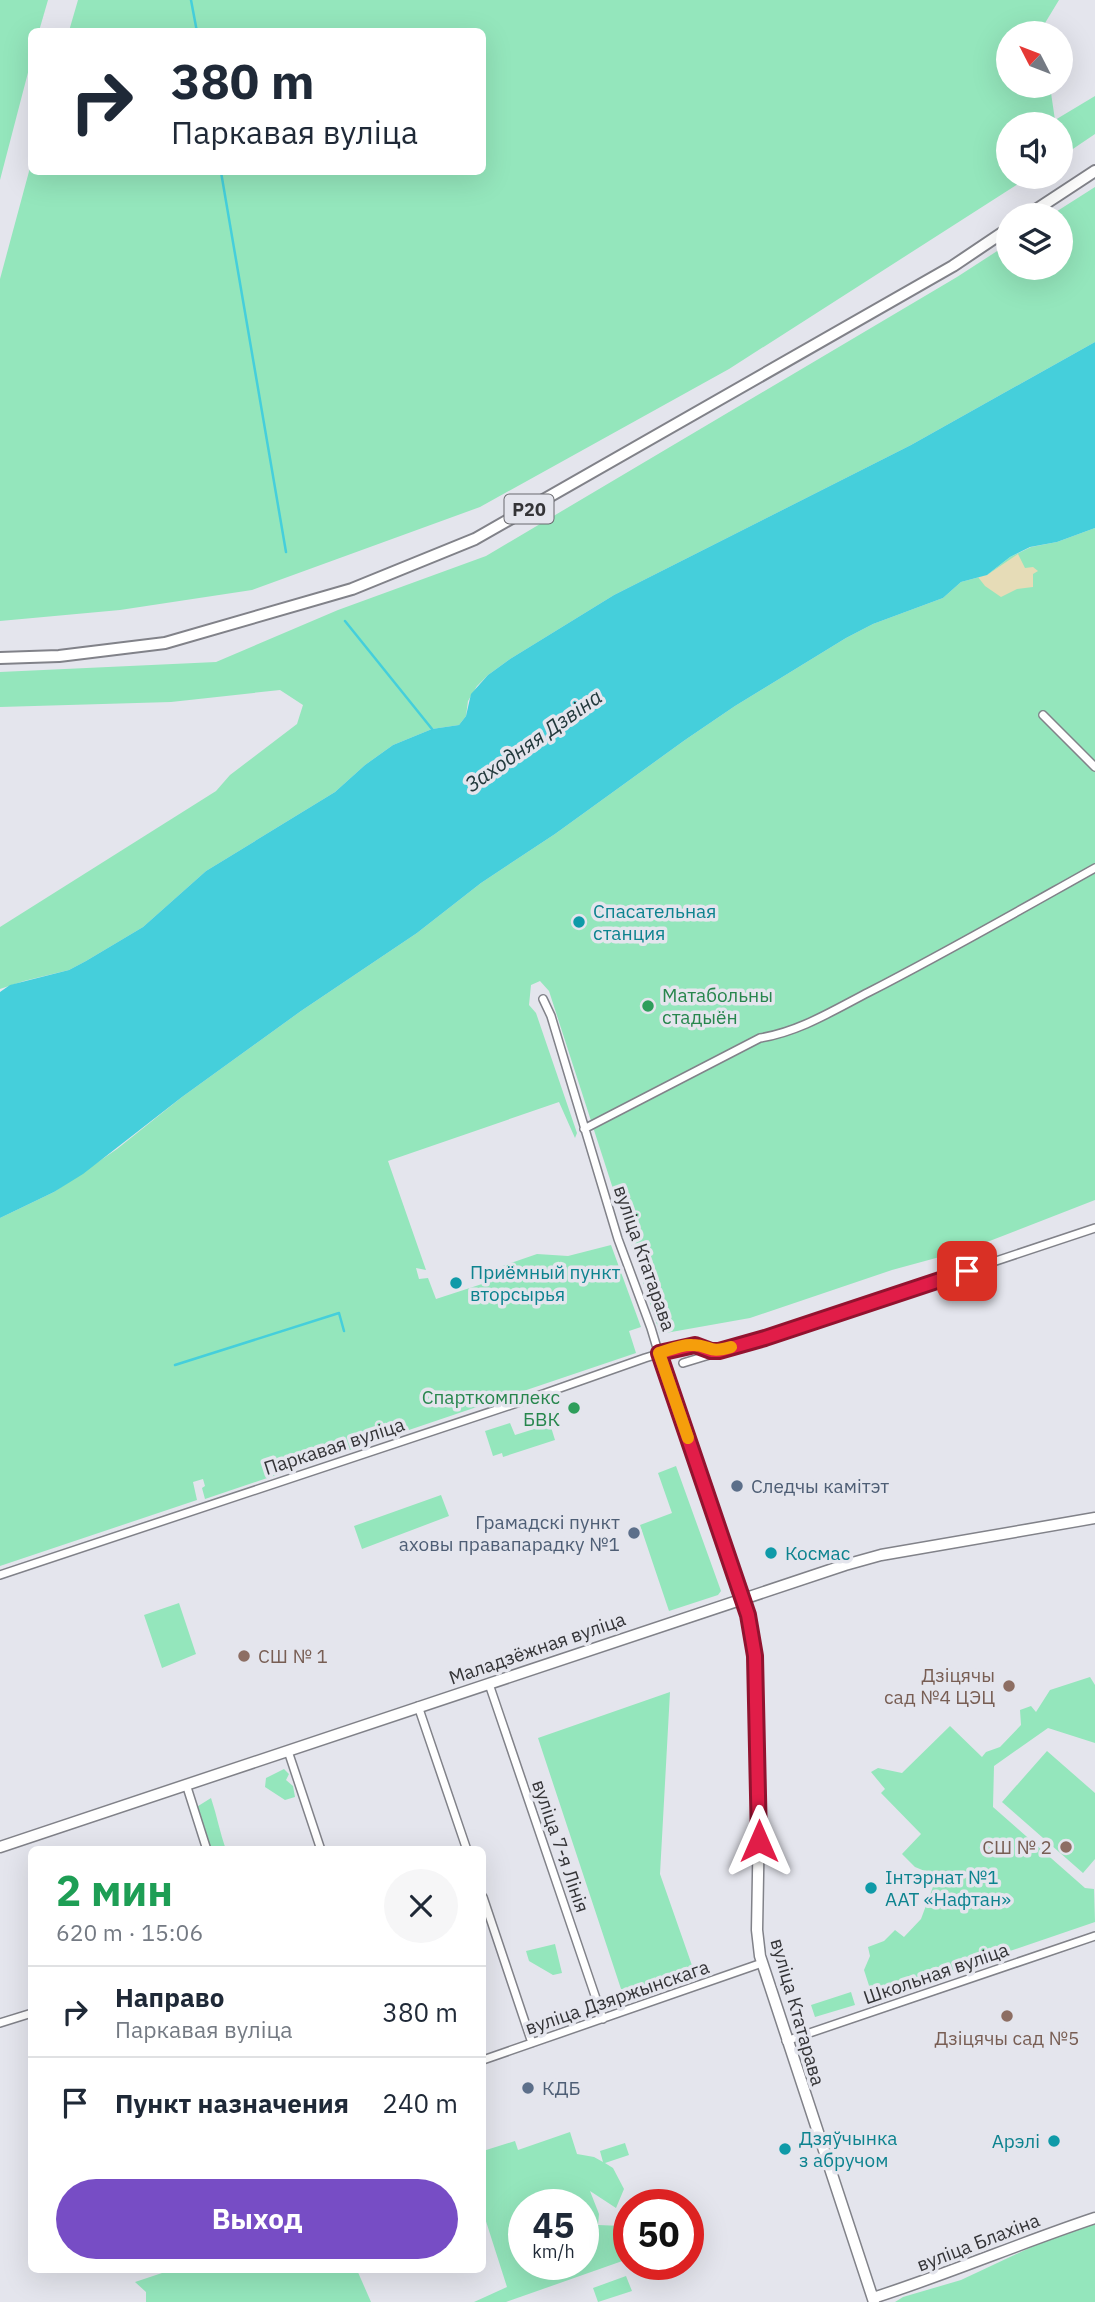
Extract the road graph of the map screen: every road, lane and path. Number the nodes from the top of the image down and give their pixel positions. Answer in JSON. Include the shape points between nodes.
{"nodes":[{"id":1,"x":1095,"y":170,"type":"edge"},
{"id":2,"x":1046,"y":203,"type":"edge"},
{"id":3,"x":996,"y":237,"type":"edge"},
{"id":4,"x":0,"y":658,"type":"edge"},
{"id":5,"x":1043,"y":715,"type":"dead end"},
{"id":6,"x":1095,"y":767,"type":"edge"},
{"id":7,"x":1095,"y":868,"type":"edge"},
{"id":8,"x":543,"y":999,"type":"dead end"},
{"id":9,"x":584,"y":1129,"type":"junction"},
{"id":10,"x":1095,"y":1228,"type":"edge"},
{"id":11,"x":719,"y":1351,"type":"junction"},
{"id":12,"x":659,"y":1353,"type":"junction"},
{"id":13,"x":683,"y":1363,"type":"dead end"},
{"id":14,"x":1095,"y":1518,"type":"edge"},
{"id":15,"x":0,"y":1575,"type":"edge"},
{"id":16,"x":743,"y":1597,"type":"junction"},
{"id":17,"x":489,"y":1684,"type":"junction"},
{"id":18,"x":418,"y":1706,"type":"junction"},
{"id":19,"x":288,"y":1751,"type":"junction"},
{"id":20,"x":186,"y":1784,"type":"junction"},
{"id":21,"x":206,"y":1846,"type":"edge"},
{"id":22,"x":320,"y":1846,"type":"edge"},
{"id":23,"x":466,"y":1846,"type":"edge"},
{"id":24,"x":0,"y":1847,"type":"edge"},
{"id":25,"x":486,"y":1906,"type":"edge"},
{"id":26,"x":1095,"y":1936,"type":"edge"},
{"id":27,"x":762,"y":1964,"type":"junction"},
{"id":28,"x":28,"y":2013,"type":"edge"},
{"id":29,"x":603,"y":2019,"type":"junction"},
{"id":30,"x":0,"y":2023,"type":"edge"},
{"id":31,"x":786,"y":2041,"type":"junction"},
{"id":32,"x":532,"y":2043,"type":"junction"},
{"id":33,"x":486,"y":2059,"type":"edge"},
{"id":34,"x":1095,"y":2218,"type":"edge"},
{"id":35,"x":873,"y":2300,"type":"edge"}],
"edges":[{"from":1,"to":2,"type":"main road"},
{"from":3,"to":4,"type":"main road","number":"Р20","via":[[475,539],[352,589],[164,643]]},
{"from":5,"to":6,"type":"street"},
{"from":7,"to":9,"type":"street","via":[[920,966],[816,1019],[761,1038]]},
{"from":8,"to":9,"type":"street","name":"вуліца Ктатарава"},
{"from":9,"to":12,"type":"street","name":"вуліца Ктатарава"},
{"from":10,"to":11,"type":"street","name":"Паркавая вуліца"},
{"from":11,"to":12,"type":"street","name":"Паркавая вуліца","via":[[695,1345]]},
{"from":11,"to":13,"type":"street","name":"Паркавая вуліца"},
{"from":12,"to":15,"type":"street","name":"Паркавая вуліца"},
{"from":12,"to":16,"type":"street","name":"вуліца Ктатарава"},
{"from":14,"to":16,"type":"main road","name":"Маладзёжная вуліца","via":[[881,1555]]},
{"from":16,"to":17,"type":"main road","name":"Маладзёжная вуліца"},
{"from":16,"to":27,"type":"main road","name":"вуліца Ктатарава","via":[[755,1656],[757,1930]]},
{"from":17,"to":18,"type":"main road","name":"Маладзёжная вуліца"},
{"from":17,"to":29,"type":"street","name":"вуліца 7-я Лінія"},
{"from":18,"to":19,"type":"main road","name":"Маладзёжная вуліца"},
{"from":18,"to":23,"type":"street"},
{"from":19,"to":20,"type":"main road","name":"Маладзёжная вуліца"},
{"from":19,"to":22,"type":"street"},
{"from":20,"to":21,"type":"street"},
{"from":20,"to":24,"type":"main road","name":"Маладзёжная вуліца"},
{"from":25,"to":32,"type":"street"},
{"from":26,"to":31,"type":"street","name":"Школьная вуліца"},
{"from":27,"to":29,"type":"street","name":"вуліца Дзяржынскага"},
{"from":27,"to":31,"type":"main road","name":"вуліца Ктатарава"},
{"from":28,"to":30,"type":"street"},
{"from":29,"to":32,"type":"street","name":"вуліца Дзяржынскага"},
{"from":31,"to":35,"type":"main road","name":"вуліца Ктатарава"},
{"from":32,"to":33,"type":"street","name":"вуліца Дзяржынскага"},
{"from":34,"to":35,"type":"main road","name":"вуліца Блахіна"}]}
